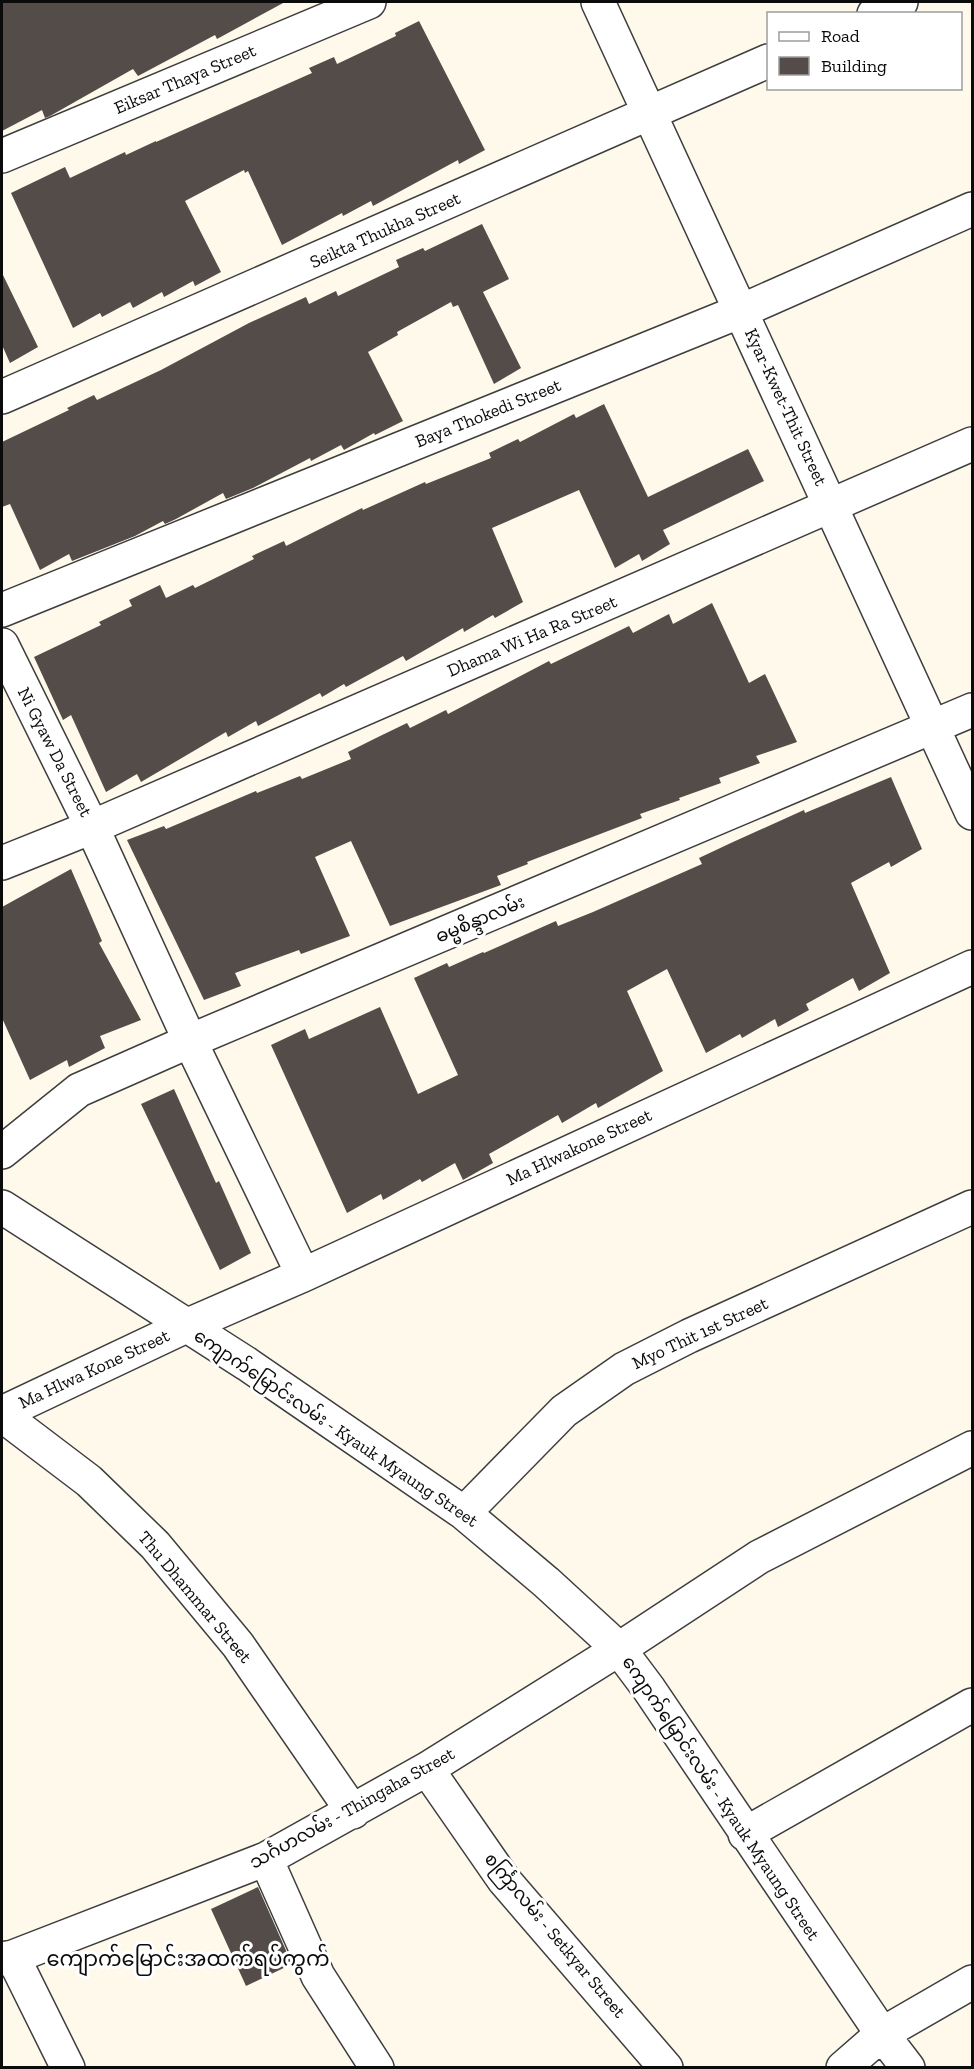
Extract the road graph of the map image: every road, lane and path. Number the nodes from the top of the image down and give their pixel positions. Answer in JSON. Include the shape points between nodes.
{"nodes":[{"id":1,"x":369,"y":2,"type":"edge"},
{"id":2,"x":598,"y":2,"type":"edge"},
{"id":3,"x":901,"y":2,"type":"edge"},
{"id":4,"x":878,"y":12,"type":"edge"},
{"id":5,"x":767,"y":61,"type":"edge"},
{"id":6,"x":650,"y":114,"type":"junction"},
{"id":7,"x":2,"y":156,"type":"edge"},
{"id":8,"x":972,"y":209,"type":"edge"},
{"id":9,"x":741,"y":310,"type":"junction"},
{"id":10,"x":2,"y":397,"type":"edge"},
{"id":11,"x":972,"y":444,"type":"edge"},
{"id":12,"x":831,"y":506,"type":"junction"},
{"id":13,"x":2,"y":610,"type":"edge"},
{"id":14,"x":2,"y":645,"type":"edge"},
{"id":15,"x":972,"y":710,"type":"edge"},
{"id":16,"x":933,"y":727,"type":"junction"},
{"id":17,"x":972,"y":813,"type":"edge"},
{"id":18,"x":92,"y":827,"type":"junction"},
{"id":19,"x":2,"y":863,"type":"edge"},
{"id":20,"x":972,"y":967,"type":"edge"},
{"id":21,"x":190,"y":1041,"type":"junction"},
{"id":22,"x":2,"y":1152,"type":"edge"},
{"id":23,"x":972,"y":1207,"type":"edge"},
{"id":24,"x":2,"y":1208,"type":"edge"},
{"id":25,"x":303,"y":1275,"type":"junction"},
{"id":26,"x":186,"y":1326,"type":"junction"},
{"id":27,"x":2,"y":1414,"type":"edge"},
{"id":28,"x":972,"y":1448,"type":"edge"},
{"id":29,"x":464,"y":1513,"type":"junction"},
{"id":30,"x":619,"y":1649,"type":"junction"},
{"id":31,"x":972,"y":1705,"type":"edge"},
{"id":32,"x":427,"y":1769,"type":"junction"},
{"id":33,"x":353,"y":1812,"type":"junction"},
{"id":34,"x":745,"y":1834,"type":"junction"},
{"id":35,"x":266,"y":1859,"type":"junction"},
{"id":36,"x":7,"y":1958,"type":"edge"},
{"id":37,"x":972,"y":1982,"type":"edge"},
{"id":38,"x":882,"y":2034,"type":"junction"},
{"id":39,"x":68,"y":2067,"type":"edge"},
{"id":40,"x":377,"y":2067,"type":"edge"},
{"id":41,"x":666,"y":2067,"type":"edge"},
{"id":42,"x":843,"y":2067,"type":"edge"},
{"id":43,"x":908,"y":2067,"type":"edge"}],
"edges":[{"from":1,"to":7,"type":"street","name":"Eiksar Thaya Street"},
{"from":2,"to":6,"type":"street","name":"Kyar-Kwet-Thit Street"},
{"from":3,"to":4,"type":"street"},
{"from":5,"to":6,"type":"street","name":"Seikta Thukha Street"},
{"from":6,"to":9,"type":"street","name":"Kyar-Kwet-Thit Street"},
{"from":6,"to":10,"type":"street","name":"Seikta Thukha Street"},
{"from":8,"to":9,"type":"street","name":"Baya Thokedi Street"},
{"from":9,"to":12,"type":"street","name":"Kyar-Kwet-Thit Street"},
{"from":9,"to":13,"type":"street","name":"Baya Thokedi Street"},
{"from":11,"to":12,"type":"street","name":"Dhama Wi Ha Ra Street"},
{"from":12,"to":16,"type":"street","name":"Kyar-Kwet-Thit Street"},
{"from":12,"to":18,"type":"street","name":"Dhama Wi Ha Ra Street"},
{"from":14,"to":18,"type":"street","name":"Ni Gyaw Da Street"},
{"from":15,"to":16,"type":"street","name":"ဓမ္မစိန္ဒာလမ်း"},
{"from":16,"to":17,"type":"street","name":"Kyar-Kwet-Thit Street"},
{"from":16,"to":21,"type":"street","name":"ဓမ္မစိန္ဒာလမ်း"},
{"from":18,"to":19,"type":"street","name":"Dhama Wi Ha Ra Street"},
{"from":18,"to":21,"type":"street","name":"Ni Gyaw Da Street"},
{"from":20,"to":25,"type":"street","name":"Ma Hlwakone Street"},
{"from":21,"to":22,"type":"street","name":"ဓမ္မစိန္ဒာလမ်း","via":[[79,1090]]},
{"from":21,"to":25,"type":"street","name":"Ni Gyaw Da Street"},
{"from":23,"to":29,"type":"street","name":"Myo Thit 1st Street","via":[[624,1369],[564,1411]]},
{"from":24,"to":26,"type":"street","name":"ကျောက်မြောင်းလမ်း - Kyauk Myaung Street"},
{"from":25,"to":26,"type":"street","name":"Ma Hlwakone Street"},
{"from":26,"to":27,"type":"street","name":"Ma Hlwa Kone Street"},
{"from":26,"to":29,"type":"street","name":"ကျောက်မြောင်းလမ်း - Kyauk Myaung Street"},
{"from":27,"to":33,"type":"street","name":"Thu Dhammar Street","via":[[89,1481],[155,1545],[238,1645]]},
{"from":28,"to":30,"type":"street","name":"သင်္ဂဟလမ်း - Thingaha Street","via":[[759,1557]]},
{"from":29,"to":30,"type":"street","name":"ကျောက်မြောင်းလမ်း - Kyauk Myaung Street"},
{"from":30,"to":32,"type":"street","name":"သင်္ဂဟလမ်း - Thingaha Street"},
{"from":30,"to":34,"type":"street","name":"ကျောက်မြောင်းလမ်း - Kyauk Myaung Street"},
{"from":31,"to":34,"type":"street"},
{"from":32,"to":33,"type":"street","name":"သင်္ဂဟလမ်း - Thingaha Street"},
{"from":32,"to":41,"type":"street","name":"စင်္ကြာလမ်း - Setkyar Street","via":[[504,1880]]},
{"from":33,"to":35,"type":"street","name":"သင်္ဂဟလမ်း - Thingaha Street"},
{"from":34,"to":38,"type":"street","name":"ကျောက်မြောင်းလမ်း - Kyauk Myaung Street"},
{"from":35,"to":36,"type":"street","name":"သင်္ဂဟလမ်း - Thingaha Street"},
{"from":35,"to":40,"type":"street","via":[[318,1976]]},
{"from":36,"to":39,"type":"street"},
{"from":37,"to":38,"type":"street"},
{"from":38,"to":42,"type":"street"},
{"from":38,"to":43,"type":"street","name":"ကျောက်မြောင်းလမ်း - Kyauk Myaung Street"}]}
